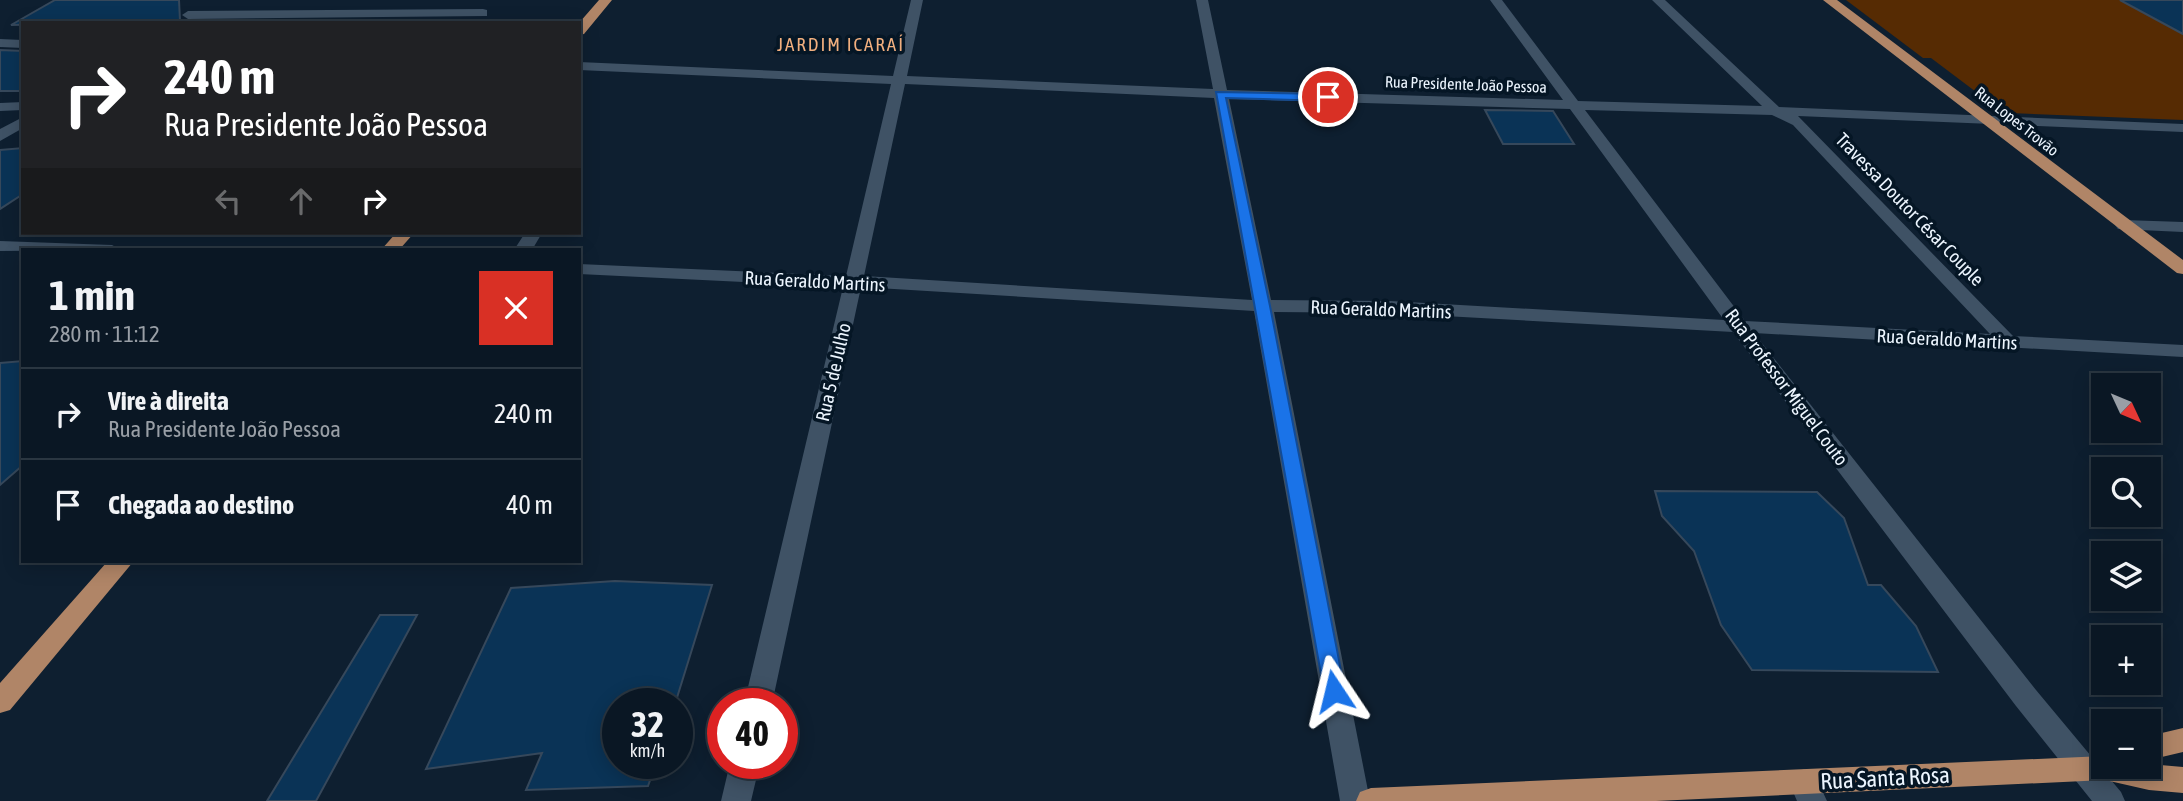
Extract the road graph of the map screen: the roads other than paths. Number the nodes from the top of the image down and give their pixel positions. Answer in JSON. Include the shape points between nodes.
{"nodes":[{"id":1,"x":211,"y":0,"type":"edge"},
{"id":2,"x":472,"y":0,"type":"edge"},
{"id":3,"x":606,"y":0,"type":"edge"},
{"id":4,"x":917,"y":0,"type":"edge"},
{"id":5,"x":1202,"y":0,"type":"edge"},
{"id":6,"x":1496,"y":0,"type":"edge"},
{"id":7,"x":1658,"y":0,"type":"edge"},
{"id":8,"x":1829,"y":0,"type":"edge"},
{"id":9,"x":188,"y":15,"type":"junction"},
{"id":10,"x":487,"y":18,"type":"edge"},
{"id":11,"x":179,"y":21,"type":"edge"},
{"id":12,"x":581,"y":29,"type":"edge"},
{"id":13,"x":0,"y":43,"type":"edge"},
{"id":14,"x":21,"y":44,"type":"edge"},
{"id":15,"x":581,"y":66,"type":"edge"},
{"id":16,"x":899,"y":78,"type":"junction"},
{"id":17,"x":1219,"y":94,"type":"junction"},
{"id":18,"x":1573,"y":104,"type":"junction"},
{"id":19,"x":21,"y":106,"type":"edge"},
{"id":20,"x":0,"y":107,"type":"edge"},
{"id":21,"x":1775,"y":111,"type":"junction"},
{"id":22,"x":1989,"y":120,"type":"junction"},
{"id":23,"x":21,"y":122,"type":"edge"},
{"id":24,"x":2183,"y":128,"type":"edge"},
{"id":25,"x":0,"y":136,"type":"edge"},
{"id":26,"x":2124,"y":225,"type":"junction"},
{"id":27,"x":2183,"y":227,"type":"edge"},
{"id":28,"x":0,"y":246,"type":"edge"},
{"id":29,"x":56,"y":248,"type":"edge"},
{"id":30,"x":581,"y":269,"type":"edge"},
{"id":31,"x":2183,"y":269,"type":"edge"},
{"id":32,"x":853,"y":283,"type":"junction"},
{"id":33,"x":1263,"y":306,"type":"junction"},
{"id":34,"x":1741,"y":329,"type":"junction"},
{"id":35,"x":2008,"y":342,"type":"junction"},
{"id":36,"x":2183,"y":351,"type":"edge"},
{"id":37,"x":120,"y":563,"type":"edge"},
{"id":38,"x":762,"y":688,"type":"edge"},
{"id":39,"x":0,"y":702,"type":"edge"},
{"id":40,"x":2183,"y":740,"type":"edge"},
{"id":41,"x":2161,"y":745,"type":"edge"},
{"id":42,"x":2091,"y":760,"type":"edge"},
{"id":43,"x":2091,"y":769,"type":"edge"},
{"id":44,"x":2161,"y":778,"type":"edge"},
{"id":45,"x":741,"y":779,"type":"edge"},
{"id":46,"x":2103,"y":779,"type":"edge"},
{"id":47,"x":2183,"y":780,"type":"edge"},
{"id":48,"x":1808,"y":791,"type":"edge"},
{"id":49,"x":1518,"y":798,"type":"edge"},
{"id":50,"x":736,"y":801,"type":"edge"},
{"id":51,"x":1355,"y":801,"type":"edge"},
{"id":52,"x":1371,"y":801,"type":"edge"},
{"id":53,"x":2110,"y":801,"type":"edge"}],
"edges":[{"from":1,"to":9,"type":"street"},
{"from":2,"to":10,"type":"street"},
{"from":3,"to":12,"type":"main road"},
{"from":4,"to":16,"type":"street","name":"Rua 5 de Julho"},
{"from":5,"to":17,"type":"street"},
{"from":6,"to":18,"type":"street","name":"Rua Professor Miguel Couto"},
{"from":7,"to":21,"type":"street","name":"Travessa Doutor César Couple"},
{"from":8,"to":22,"type":"main road","name":"Rua Lopes Trovão"},
{"from":9,"to":10,"type":"street","via":[[440,13]]},
{"from":9,"to":11,"type":"street"},
{"from":13,"to":14,"type":"street"},
{"from":15,"to":16,"type":"street","name":"Rua Presidente João Pessoa"},
{"from":16,"to":17,"type":"street","name":"Rua Presidente João Pessoa"},
{"from":16,"to":32,"type":"street","name":"Rua 5 de Julho"},
{"from":17,"to":18,"type":"street","name":"Rua Presidente João Pessoa"},
{"from":17,"to":33,"type":"street"},
{"from":18,"to":21,"type":"street","name":"Rua Presidente João Pessoa"},
{"from":18,"to":34,"type":"street","name":"Rua Professor Miguel Couto"},
{"from":19,"to":20,"type":"street"},
{"from":21,"to":22,"type":"street","name":"Rua Presidente João Pessoa"},
{"from":21,"to":35,"type":"street","name":"Travessa Doutor César Couple","via":[[1798,122]]},
{"from":22,"to":24,"type":"street","name":"Rua Presidente João Pessoa"},
{"from":22,"to":26,"type":"main road","name":"Rua Lopes Trovão"},
{"from":23,"to":25,"type":"street"},
{"from":26,"to":27,"type":"street"},
{"from":26,"to":31,"type":"main road","name":"Rua Lopes Trovão"},
{"from":28,"to":29,"type":"street"},
{"from":30,"to":32,"type":"street","name":"Rua Geraldo Martins"},
{"from":32,"to":33,"type":"street","name":"Rua Geraldo Martins"},
{"from":32,"to":38,"type":"street","name":"Rua 5 de Julho"},
{"from":33,"to":34,"type":"street","name":"Rua Geraldo Martins","via":[[1390,307]]},
{"from":33,"to":51,"type":"street"},
{"from":34,"to":35,"type":"street","name":"Rua Geraldo Martins"},
{"from":34,"to":42,"type":"street","name":"Rua Professor Miguel Couto","via":[[2026,698]]},
{"from":35,"to":36,"type":"street","name":"Rua Geraldo Martins"},
{"from":37,"to":39,"type":"main road"},
{"from":40,"to":41,"type":"main road"},
{"from":43,"to":48,"type":"main road","name":"Rua Santa Rosa"},
{"from":44,"to":47,"type":"main road","name":"Rua Santa Rosa"},
{"from":45,"to":50,"type":"street"},
{"from":46,"to":53,"type":"street","name":"Rua Professor Miguel Couto"},
{"from":48,"to":49,"type":"main road","name":"Rua Santa Rosa"},
{"from":49,"to":52,"type":"main road","name":"Rua Santa Rosa"}]}
